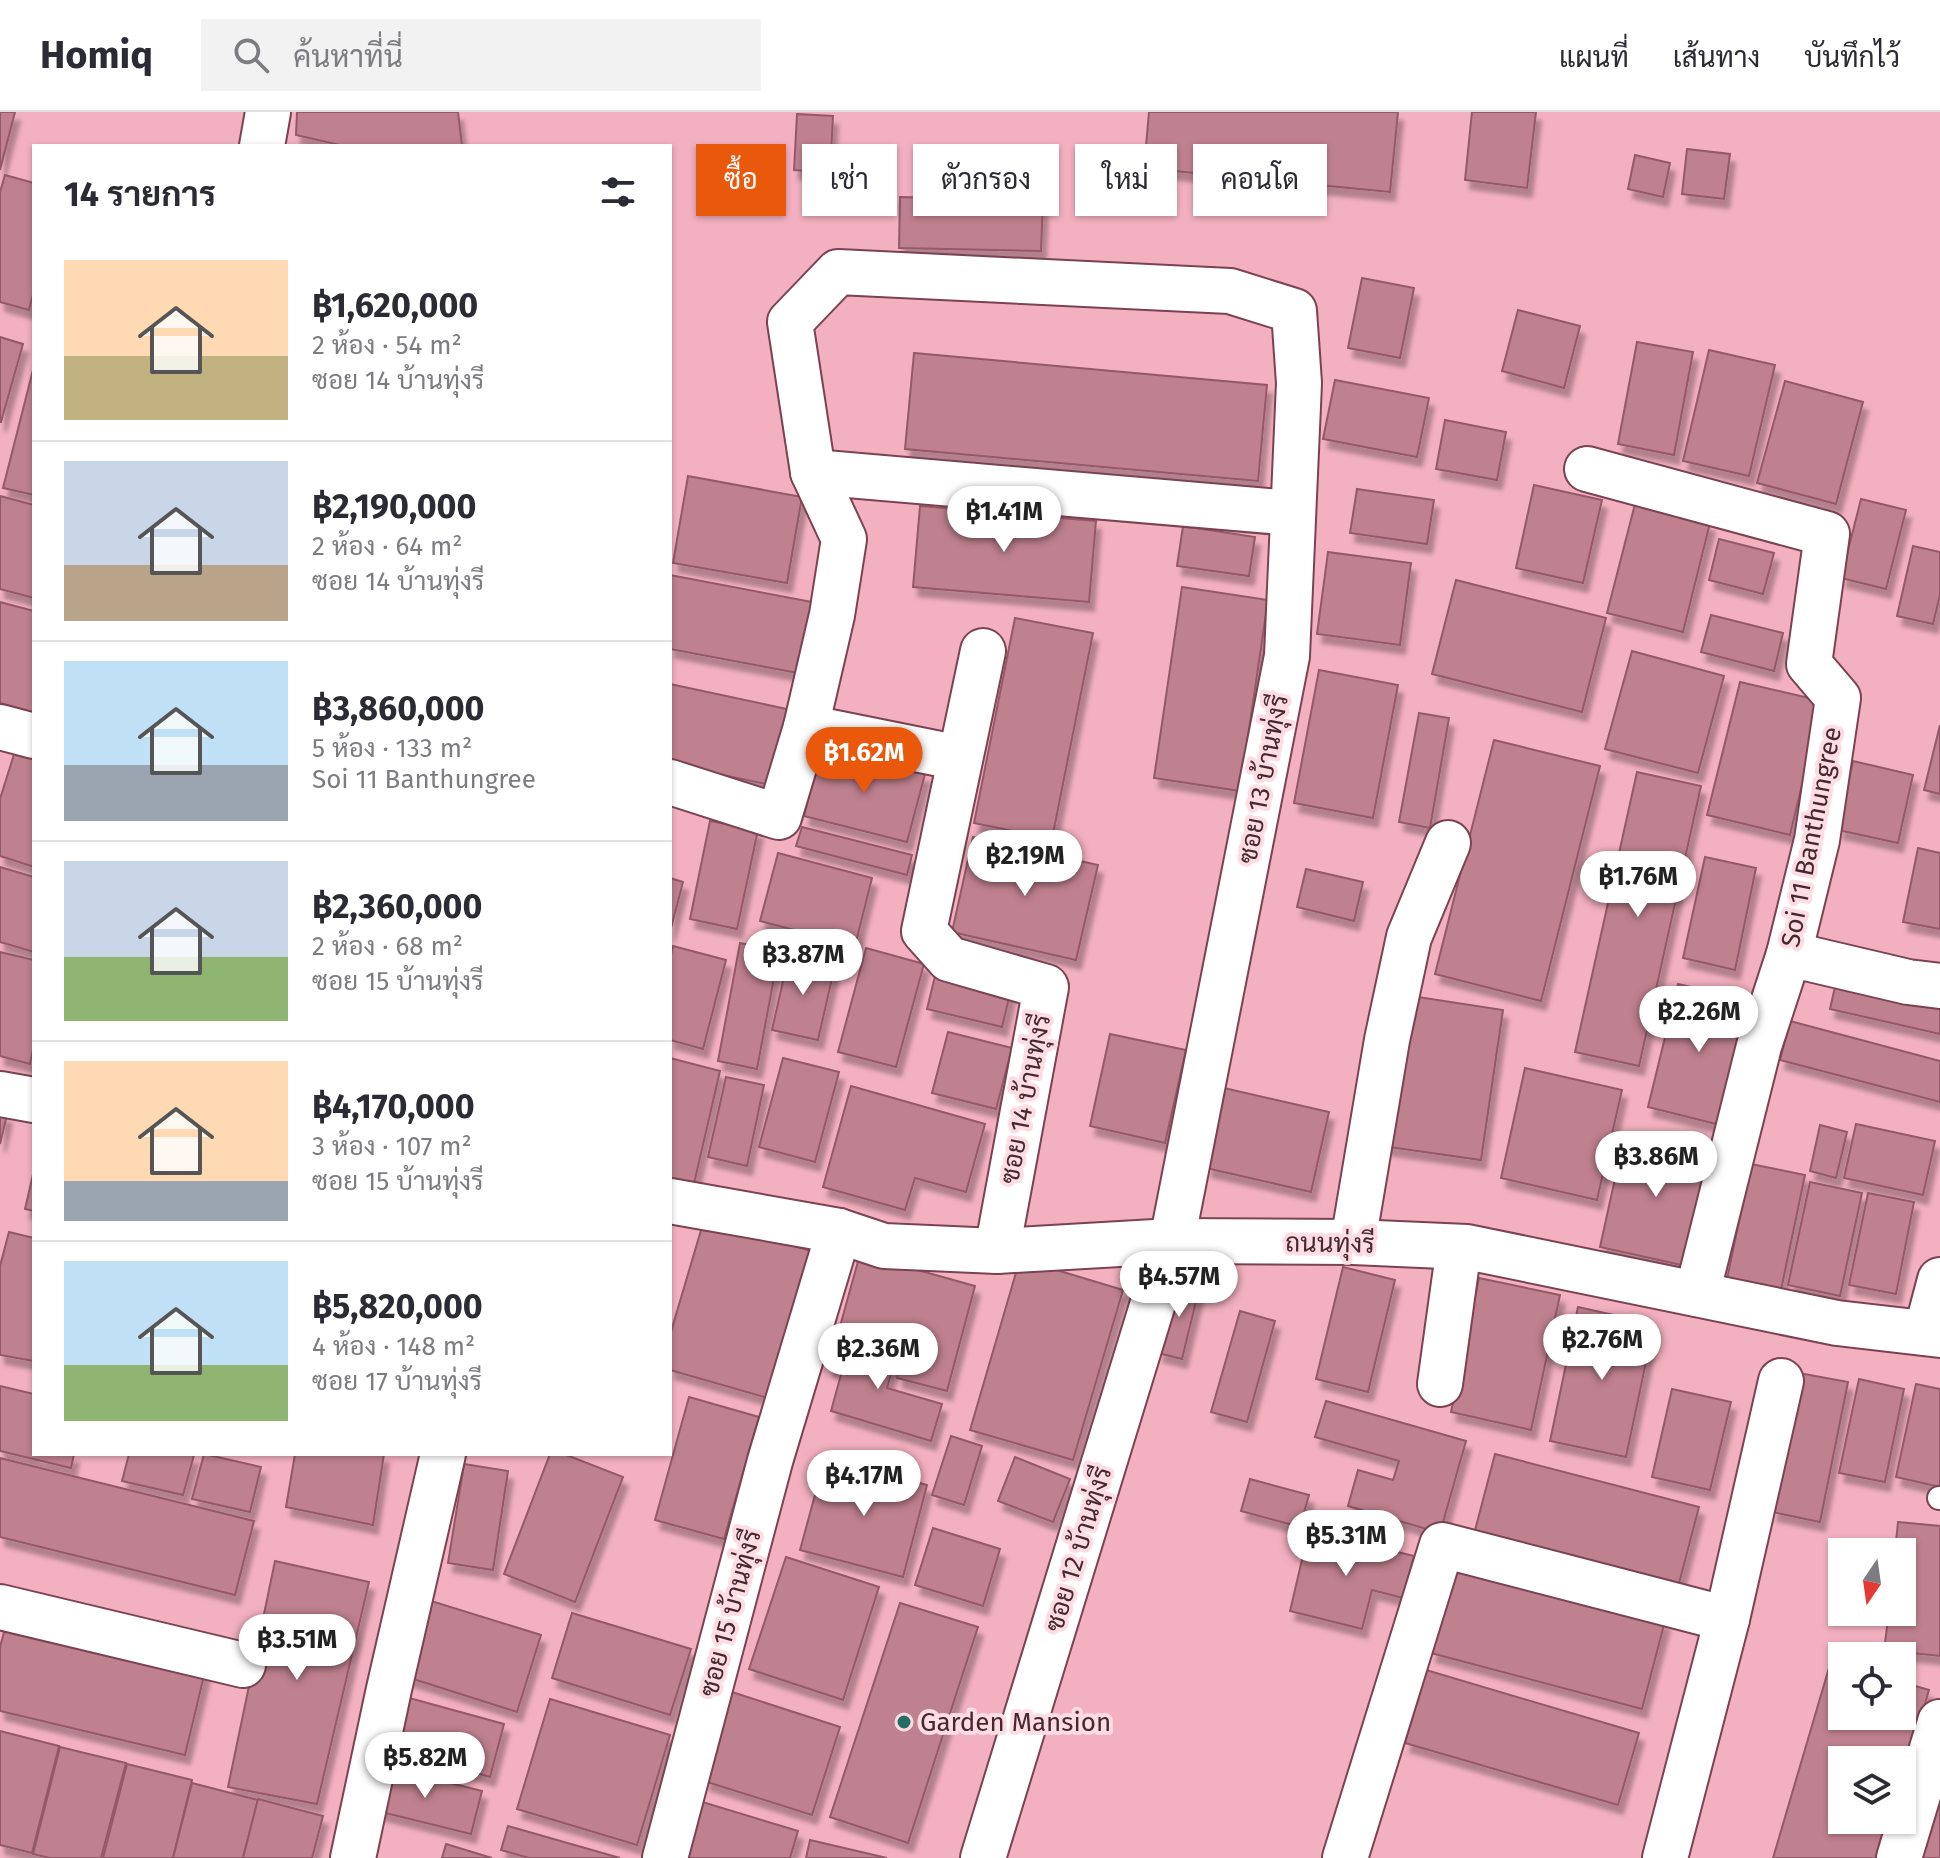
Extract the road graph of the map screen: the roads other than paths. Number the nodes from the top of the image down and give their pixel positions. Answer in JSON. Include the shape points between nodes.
{"nodes":[{"id":1,"x":268,"y":112,"type":"edge"},
{"id":2,"x":262,"y":144,"type":"edge"},
{"id":3,"x":1587,"y":469,"type":"dead end"},
{"id":4,"x":813,"y":472,"type":"junction"},
{"id":5,"x":1292,"y":513,"type":"junction"},
{"id":6,"x":983,"y":651,"type":"dead end"},
{"id":7,"x":0,"y":727,"type":"edge"},
{"id":8,"x":806,"y":727,"type":"junction"},
{"id":9,"x":32,"y":735,"type":"edge"},
{"id":10,"x":960,"y":758,"type":"junction"},
{"id":11,"x":672,"y":783,"type":"edge"},
{"id":12,"x":1448,"y":843,"type":"dead end"},
{"id":13,"x":1789,"y":954,"type":"junction"},
{"id":14,"x":1940,"y":986,"type":"edge"},
{"id":15,"x":0,"y":1094,"type":"edge"},
{"id":16,"x":32,"y":1100,"type":"edge"},
{"id":17,"x":672,"y":1201,"type":"edge"},
{"id":18,"x":839,"y":1231,"type":"junction"},
{"id":19,"x":1172,"y":1241,"type":"junction"},
{"id":20,"x":1353,"y":1242,"type":"junction"},
{"id":21,"x":1459,"y":1247,"type":"junction"},
{"id":22,"x":997,"y":1251,"type":"junction"},
{"id":23,"x":1940,"y":1280,"type":"edge"},
{"id":24,"x":1697,"y":1294,"type":"junction"},
{"id":25,"x":1933,"y":1334,"type":"edge"},
{"id":26,"x":1781,"y":1381,"type":"dead end"},
{"id":27,"x":1440,"y":1384,"type":"dead end"},
{"id":28,"x":443,"y":1456,"type":"edge"},
{"id":29,"x":0,"y":1607,"type":"edge"},
{"id":30,"x":1727,"y":1619,"type":"junction"},
{"id":31,"x":243,"y":1665,"type":"dead end"},
{"id":32,"x":1940,"y":1722,"type":"edge"},
{"id":33,"x":353,"y":1858,"type":"edge"},
{"id":34,"x":665,"y":1858,"type":"edge"},
{"id":35,"x":983,"y":1858,"type":"edge"},
{"id":36,"x":1345,"y":1858,"type":"edge"},
{"id":37,"x":1665,"y":1858,"type":"edge"},
{"id":38,"x":1899,"y":1858,"type":"edge"}],
"edges":[{"from":1,"to":2,"type":"street"},
{"from":3,"to":13,"type":"street","name":"Soi 11 Banthungree","via":[[1827,534],[1809,664],[1838,698],[1817,840]]},
{"from":4,"to":5,"type":"street"},
{"from":4,"to":5,"type":"street","name":"ซอย 13 บ้านทุ่งรี","via":[[790,322],[838,272],[1230,291],[1294,311],[1299,383]]},
{"from":4,"to":8,"type":"street","via":[[844,539]]},
{"from":5,"to":19,"type":"street","name":"ซอย 13 บ้านทุ่งรี","via":[[1287,656]]},
{"from":6,"to":10,"type":"street","name":"ซอย 14 บ้านทุ่งรี"},
{"from":7,"to":9,"type":"street"},
{"from":8,"to":10,"type":"street"},
{"from":8,"to":11,"type":"street","via":[[779,817]]},
{"from":10,"to":22,"type":"street","name":"ซอย 14 บ้านทุ่งรี","via":[[924,931],[949,959],[1046,987]]},
{"from":12,"to":20,"type":"street","via":[[1409,937]]},
{"from":13,"to":14,"type":"street"},
{"from":13,"to":24,"type":"street","name":"Soi 11 Banthungree","via":[[1759,1046]]},
{"from":15,"to":16,"type":"street"},
{"from":17,"to":18,"type":"street","name":"ถนนทุ่งรี"},
{"from":18,"to":22,"type":"street","name":"ถนนทุ่งรี","via":[[884,1246]]},
{"from":18,"to":34,"type":"street","name":"ซอย 15 บ้านทุ่งรี","via":[[770,1461]]},
{"from":19,"to":20,"type":"street","name":"ถนนทุ่งรี"},
{"from":19,"to":22,"type":"street","name":"ถนนทุ่งรี"},
{"from":19,"to":35,"type":"street","name":"ซอย 12 บ้านทุ่งรี"},
{"from":20,"to":21,"type":"street","name":"ถนนทุ่งรี"},
{"from":21,"to":24,"type":"street","name":"ถนนทุ่งรี"},
{"from":21,"to":27,"type":"street"},
{"from":23,"to":25,"type":"street"},
{"from":24,"to":25,"type":"street","name":"ถนนทุ่งรี","via":[[1837,1323]]},
{"from":26,"to":30,"type":"street"},
{"from":28,"to":33,"type":"street"},
{"from":29,"to":31,"type":"street"},
{"from":30,"to":36,"type":"street","via":[[1442,1545]]},
{"from":30,"to":37,"type":"street"},
{"from":32,"to":38,"type":"street"}]}
